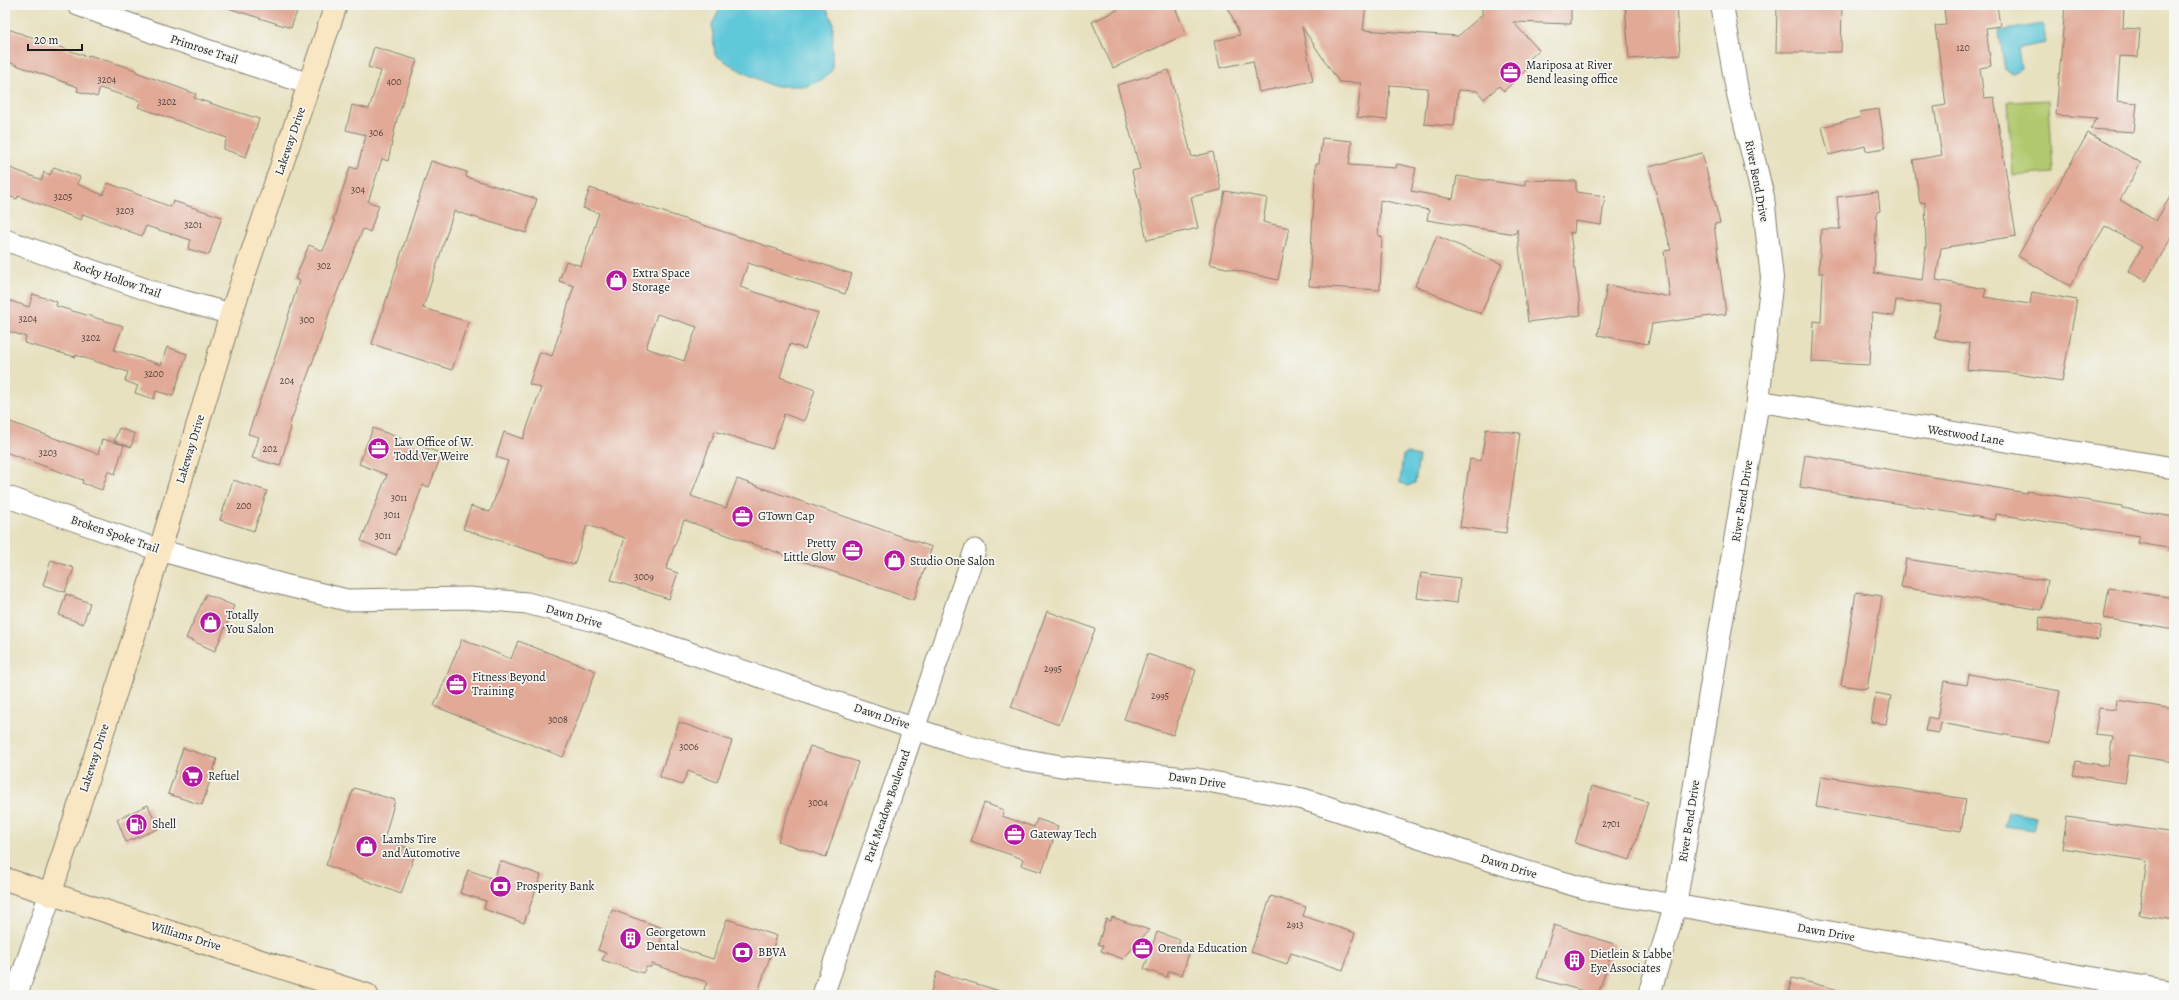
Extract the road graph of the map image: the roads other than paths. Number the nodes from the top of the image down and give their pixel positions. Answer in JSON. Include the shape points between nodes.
{"nodes":[{"id":1,"x":78,"y":5,"type":"edge"},
{"id":2,"x":336,"y":5,"type":"edge"},
{"id":3,"x":1722,"y":5,"type":"edge"},
{"id":4,"x":309,"y":84,"type":"junction"},
{"id":5,"x":5,"y":240,"type":"edge"},
{"id":6,"x":231,"y":314,"type":"junction"},
{"id":7,"x":1758,"y":401,"type":"junction"},
{"id":8,"x":2174,"y":468,"type":"edge"},
{"id":9,"x":5,"y":496,"type":"edge"},
{"id":10,"x":159,"y":550,"type":"junction"},
{"id":11,"x":975,"y":550,"type":"dead end"},
{"id":12,"x":226,"y":568,"type":"joint"},
{"id":13,"x":914,"y":726,"type":"junction"},
{"id":14,"x":5,"y":879,"type":"edge"},
{"id":15,"x":50,"y":895,"type":"junction"},
{"id":16,"x":1675,"y":906,"type":"junction"},
{"id":17,"x":2174,"y":992,"type":"edge"},
{"id":18,"x":16,"y":995,"type":"edge"},
{"id":19,"x":367,"y":995,"type":"edge"},
{"id":20,"x":823,"y":995,"type":"edge"},
{"id":21,"x":1649,"y":995,"type":"edge"}],
"edges":[{"from":1,"to":4,"type":"street","name":"Primrose Trail"},
{"from":2,"to":4,"type":"main road","name":"Lakeway Drive"},
{"from":3,"to":7,"type":"street","name":"River Bend Drive","via":[[1736,90],[1763,197],[1772,278]]},
{"from":4,"to":6,"type":"main road","name":"Lakeway Drive"},
{"from":5,"to":6,"type":"street","name":"Rocky Hollow Trail","via":[[162,295]]},
{"from":6,"to":10,"type":"main road","name":"Lakeway Drive"},
{"from":7,"to":8,"type":"street","name":"Westwood Lane"},
{"from":7,"to":16,"type":"street","name":"River Bend Drive"},
{"from":9,"to":10,"type":"street","name":"Broken Spoke Trail"},
{"from":10,"to":12,"type":"street","name":"Broken Spoke Trail"},
{"from":10,"to":15,"type":"main road","name":"Lakeway Drive"},
{"from":11,"to":13,"type":"street","name":"Park Meadow Boulevard"},
{"from":12,"to":13,"type":"street","name":"Dawn Drive","via":[[347,600],[469,598],[527,603],[598,622]]},
{"from":13,"to":16,"type":"street","name":"Dawn Drive","via":[[957,743],[1024,760],[1197,779],[1304,799],[1514,868],[1594,891]]},
{"from":13,"to":20,"type":"street","name":"Park Meadow Boulevard"},
{"from":14,"to":15,"type":"main road","name":"Williams Drive"},
{"from":15,"to":18,"type":"street"},
{"from":15,"to":19,"type":"main road","name":"Williams Drive"},
{"from":16,"to":17,"type":"street","name":"Dawn Drive"},
{"from":16,"to":21,"type":"street","name":"River Bend Drive"}]}
